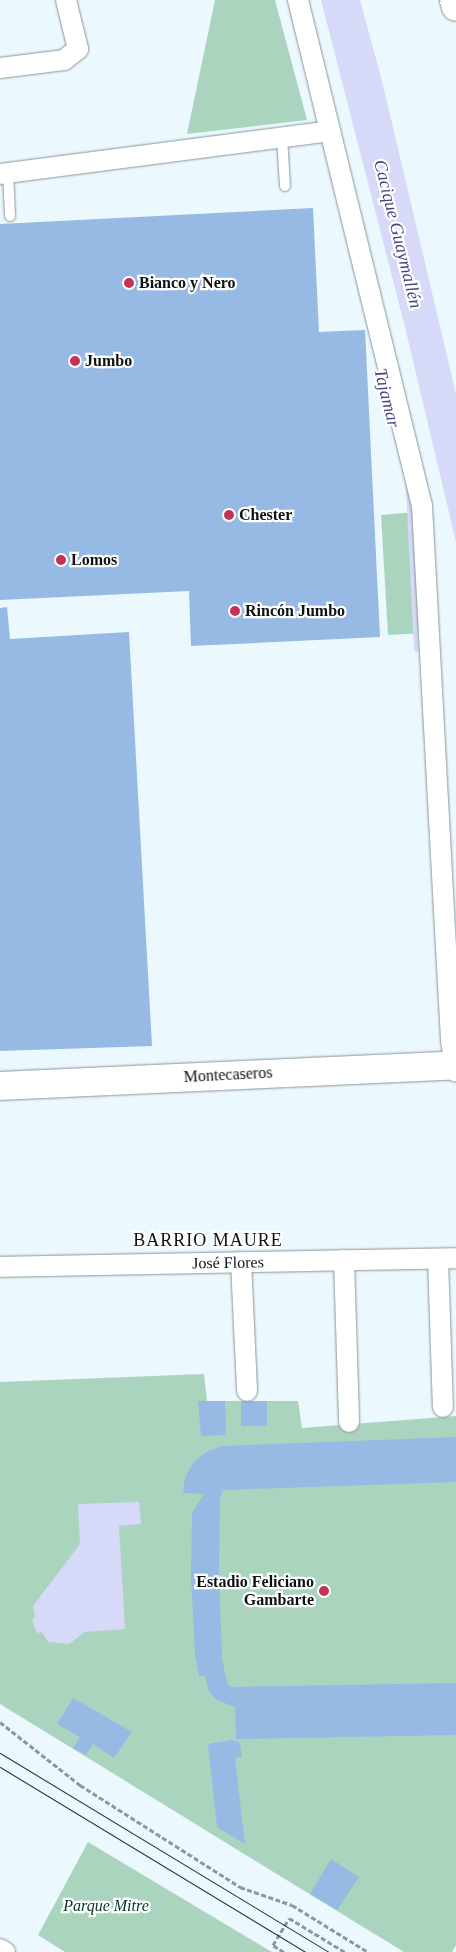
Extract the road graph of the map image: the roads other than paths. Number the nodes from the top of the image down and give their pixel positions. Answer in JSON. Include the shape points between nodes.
{"nodes":[{"id":1,"x":66,"y":0,"type":"edge"},
{"id":2,"x":298,"y":0,"type":"edge"},
{"id":3,"x":454,"y":0,"type":"edge"},
{"id":4,"x":456,"y":7,"type":"edge"},
{"id":5,"x":0,"y":68,"type":"edge"},
{"id":6,"x":330,"y":131,"type":"junction"},
{"id":7,"x":282,"y":137,"type":"junction"},
{"id":8,"x":4,"y":174,"type":"edge"},
{"id":9,"x":285,"y":186,"type":"dead end"},
{"id":10,"x":10,"y":216,"type":"dead end"},
{"id":11,"x":455,"y":1067,"type":"edge"},
{"id":12,"x":0,"y":1086,"type":"edge"},
{"id":13,"x":447,"y":1259,"type":"edge"},
{"id":14,"x":344,"y":1260,"type":"junction"},
{"id":15,"x":241,"y":1262,"type":"junction"},
{"id":16,"x":0,"y":1267,"type":"edge"},
{"id":17,"x":248,"y":1391,"type":"dead end"},
{"id":18,"x":443,"y":1407,"type":"dead end"},
{"id":19,"x":349,"y":1422,"type":"dead end"},
{"id":20,"x":0,"y":1949,"type":"edge"},
{"id":21,"x":5,"y":1952,"type":"edge"}],
"edges":[{"from":1,"to":5,"type":"street","via":[[78,49],[64,60]]},
{"from":2,"to":6,"type":"street"},
{"from":3,"to":4,"type":"main road"},
{"from":6,"to":7,"type":"street"},
{"from":6,"to":11,"type":"street","via":[[422,506]]},
{"from":7,"to":8,"type":"street"},
{"from":7,"to":9,"type":"lane"},
{"from":8,"to":10,"type":"lane"},
{"from":11,"to":12,"type":"main road","name":"Montecaseros"},
{"from":13,"to":14,"type":"street","name":"José Flores"},
{"from":13,"to":18,"type":"street"},
{"from":14,"to":15,"type":"street","name":"José Flores"},
{"from":14,"to":19,"type":"street"},
{"from":15,"to":16,"type":"street","name":"José Flores"},
{"from":15,"to":17,"type":"street"},
{"from":20,"to":21,"type":"street"}]}
